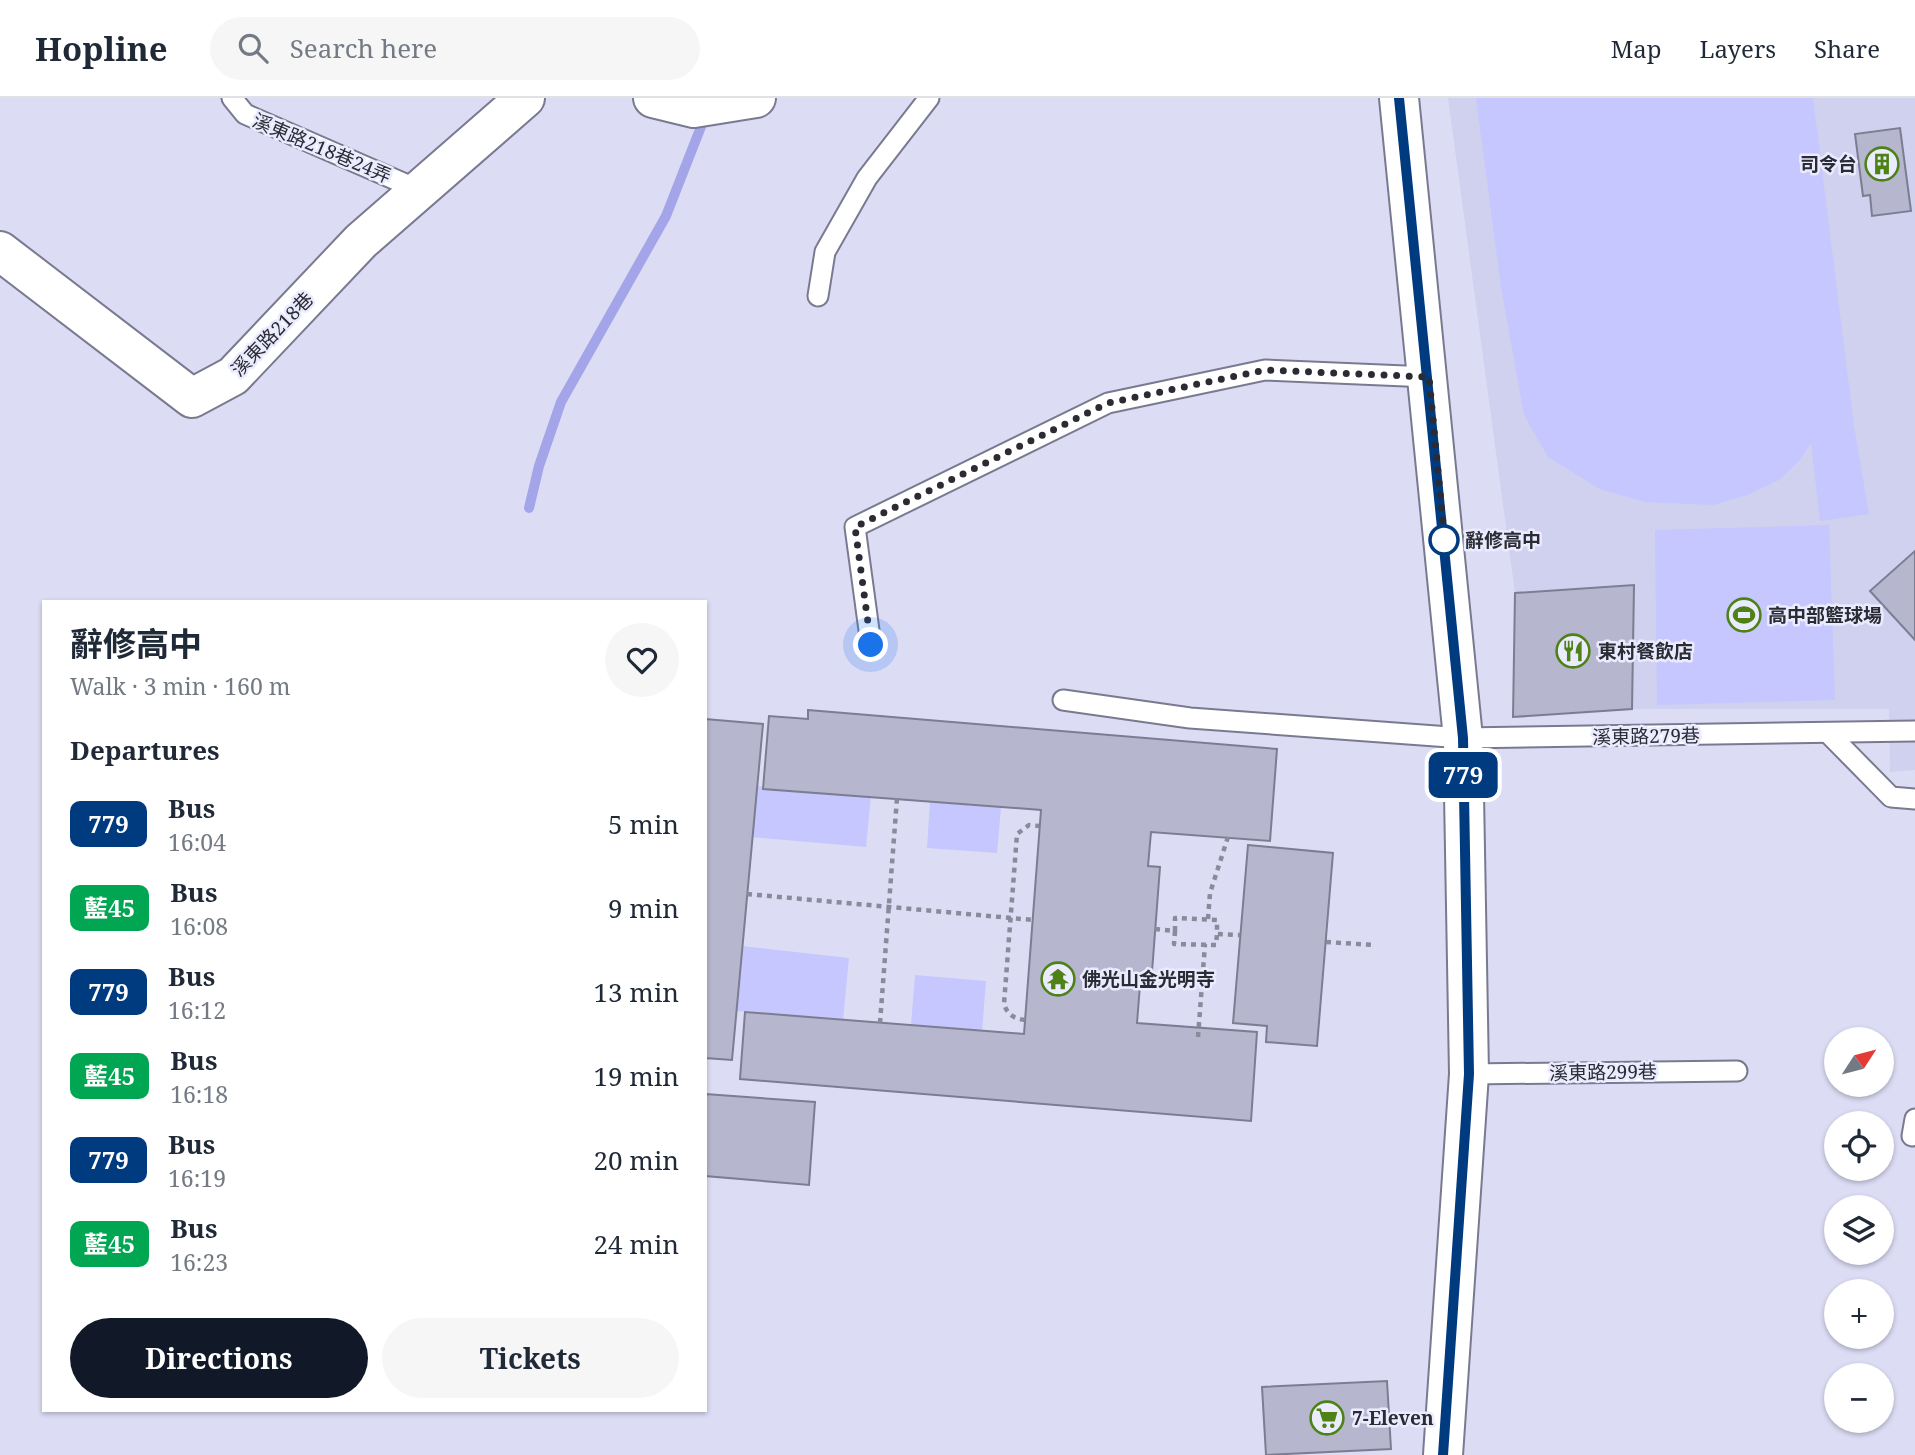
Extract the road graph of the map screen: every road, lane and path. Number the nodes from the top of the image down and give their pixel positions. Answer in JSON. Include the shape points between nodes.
{"nodes":[{"id":1,"x":232,"y":98,"type":"edge"},
{"id":2,"x":525,"y":98,"type":"edge"},
{"id":3,"x":653,"y":98,"type":"edge"},
{"id":4,"x":929,"y":98,"type":"edge"},
{"id":5,"x":1399,"y":98,"type":"edge"},
{"id":6,"x":723,"y":104,"type":"edge"},
{"id":7,"x":419,"y":190,"type":"junction"},
{"id":8,"x":0,"y":251,"type":"edge"},
{"id":9,"x":818,"y":296,"type":"dead end"},
{"id":10,"x":1429,"y":377,"type":"junction"},
{"id":11,"x":871,"y":645,"type":"dead end"},
{"id":12,"x":1063,"y":700,"type":"dead end"},
{"id":13,"x":1915,"y":731,"type":"edge"},
{"id":14,"x":1829,"y":734,"type":"junction"},
{"id":15,"x":1463,"y":738,"type":"junction"},
{"id":16,"x":897,"y":799,"type":"dead end"},
{"id":17,"x":1915,"y":799,"type":"edge"},
{"id":18,"x":1039,"y":826,"type":"dead end"},
{"id":19,"x":1227,"y":837,"type":"dead end"},
{"id":20,"x":747,"y":894,"type":"dead end"},
{"id":21,"x":889,"y":907,"type":"junction"},
{"id":22,"x":1011,"y":918,"type":"junction"},
{"id":23,"x":1208,"y":919,"type":"junction"},
{"id":24,"x":1033,"y":920,"type":"dead end"},
{"id":25,"x":1155,"y":929,"type":"dead end"},
{"id":26,"x":1175,"y":931,"type":"junction"},
{"id":27,"x":1216,"y":934,"type":"junction"},
{"id":28,"x":1240,"y":935,"type":"dead end"},
{"id":29,"x":1326,"y":942,"type":"dead end"},
{"id":30,"x":1205,"y":944,"type":"junction"},
{"id":31,"x":1374,"y":945,"type":"dead end"},
{"id":32,"x":1025,"y":1020,"type":"dead end"},
{"id":33,"x":880,"y":1023,"type":"dead end"},
{"id":34,"x":1198,"y":1037,"type":"dead end"},
{"id":35,"x":1737,"y":1071,"type":"dead end"},
{"id":36,"x":1469,"y":1074,"type":"junction"},
{"id":37,"x":1443,"y":1455,"type":"edge"}],
"edges":[{"from":1,"to":7,"type":"lane","name":"溪東路218巷24弄","via":[[245,114]]},
{"from":2,"to":7,"type":"main road","name":"溪東路218巷"},
{"from":3,"to":6,"type":"main road"},
{"from":4,"to":9,"type":"lane","via":[[867,178],[825,252]]},
{"from":5,"to":10,"type":"main road"},
{"from":7,"to":8,"type":"main road","name":"溪東路218巷","via":[[360,241],[233,376],[192,398]]},
{"from":10,"to":11,"type":"lane","via":[[1265,370],[1108,403],[855,527]]},
{"from":10,"to":15,"type":"main road"},
{"from":12,"to":15,"type":"lane","name":"溪東路279巷","via":[[1189,718]]},
{"from":13,"to":14,"type":"lane","name":"溪東路279巷"},
{"from":14,"to":15,"type":"lane","name":"溪東路279巷"},
{"from":14,"to":17,"type":"lane","via":[[1891,797]]},
{"from":15,"to":36,"type":"main road"},
{"from":16,"to":21,"type":"path"},
{"from":18,"to":22,"type":"path","via":[[1029,825],[1017,834]]},
{"from":19,"to":23,"type":"path","via":[[1210,893]]},
{"from":20,"to":21,"type":"path"},
{"from":21,"to":22,"type":"path"},
{"from":21,"to":33,"type":"path"},
{"from":22,"to":24,"type":"path"},
{"from":22,"to":32,"type":"path","via":[[1004,1004],[1014,1018]]},
{"from":23,"to":26,"type":"path","via":[[1175,918]]},
{"from":23,"to":27,"type":"path","via":[[1217,920]]},
{"from":25,"to":26,"type":"path"},
{"from":26,"to":30,"type":"path","via":[[1174,944]]},
{"from":27,"to":28,"type":"path"},
{"from":27,"to":30,"type":"path","via":[[1216,945]]},
{"from":29,"to":31,"type":"path"},
{"from":30,"to":34,"type":"path"},
{"from":35,"to":36,"type":"lane","name":"溪東路299巷"},
{"from":36,"to":37,"type":"main road"}]}
